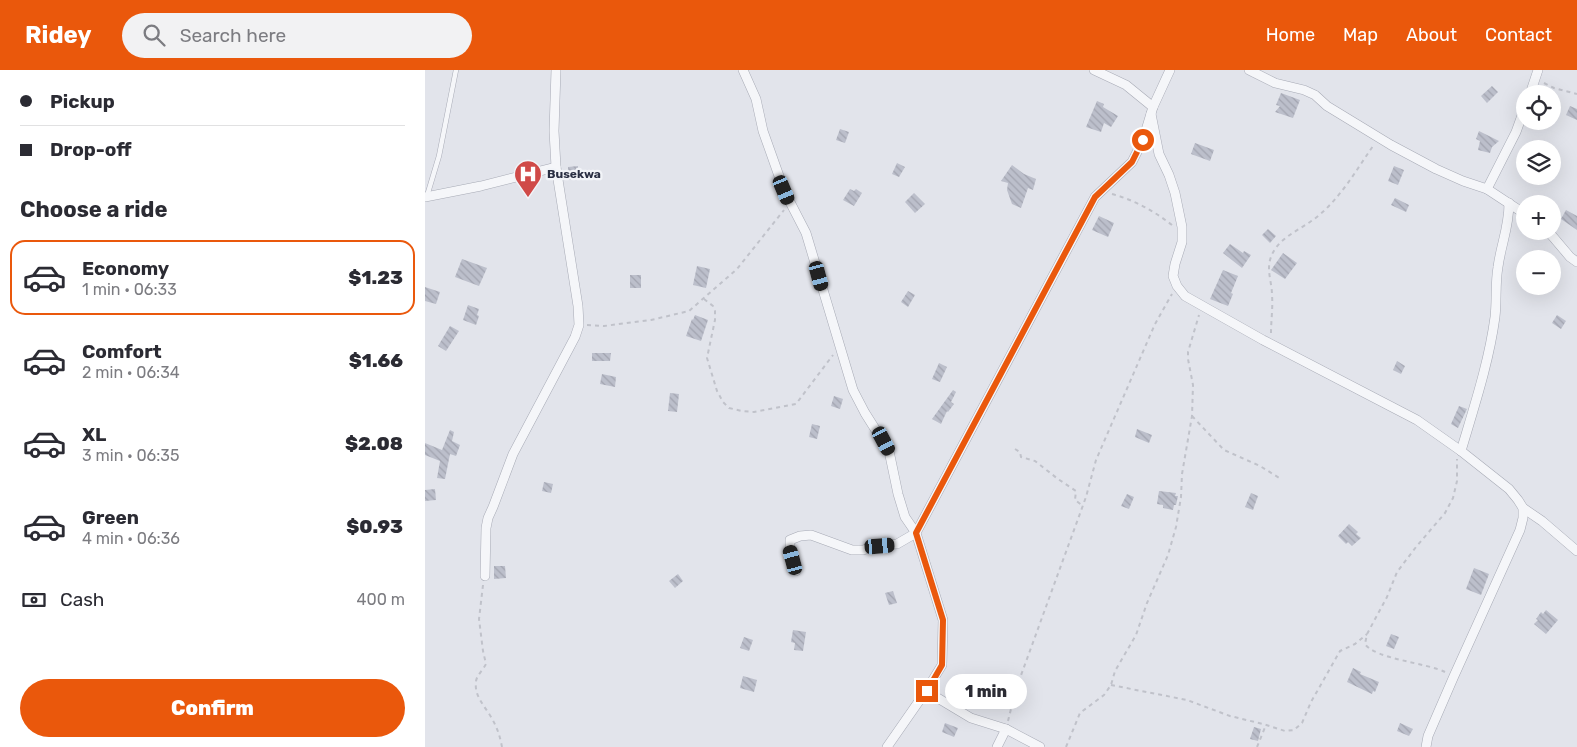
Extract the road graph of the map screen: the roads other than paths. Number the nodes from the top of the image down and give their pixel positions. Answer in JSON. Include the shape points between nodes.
{"nodes":[{"id":1,"x":456,"y":70,"type":"edge"},
{"id":2,"x":556,"y":70,"type":"edge"},
{"id":3,"x":743,"y":70,"type":"edge"},
{"id":4,"x":1094,"y":70,"type":"edge"},
{"id":5,"x":1170,"y":70,"type":"edge"},
{"id":6,"x":1249,"y":70,"type":"edge"},
{"id":7,"x":1152,"y":110,"type":"junction"},
{"id":8,"x":1517,"y":130,"type":"edge"},
{"id":9,"x":556,"y":167,"type":"junction"},
{"id":10,"x":1487,"y":189,"type":"junction"},
{"id":11,"x":426,"y":197,"type":"edge"},
{"id":12,"x":1509,"y":203,"type":"junction"},
{"id":13,"x":1516,"y":208,"type":"edge"},
{"id":14,"x":1556,"y":240,"type":"edge"},
{"id":15,"x":1577,"y":262,"type":"edge"},
{"id":16,"x":1459,"y":450,"type":"junction"},
{"id":17,"x":1523,"y":508,"type":"junction"},
{"id":18,"x":916,"y":533,"type":"junction"},
{"id":19,"x":1577,"y":552,"type":"edge"},
{"id":20,"x":796,"y":571,"type":"dead end"},
{"id":21,"x":485,"y":576,"type":"road end"},
{"id":22,"x":927,"y":691,"type":"junction"},
{"id":23,"x":1006,"y":729,"type":"junction"},
{"id":24,"x":887,"y":747,"type":"edge"},
{"id":25,"x":997,"y":747,"type":"edge"},
{"id":26,"x":1040,"y":747,"type":"edge"},
{"id":27,"x":1426,"y":747,"type":"edge"}],
"edges":[{"from":1,"to":11,"type":"lane","via":[[439,156]]},
{"from":2,"to":9,"type":"street"},
{"from":3,"to":18,"type":"street","via":[[756,100],[779,176],[806,233],[853,390],[889,451],[905,517]]},
{"from":4,"to":7,"type":"street","via":[[1126,85]]},
{"from":5,"to":7,"type":"street"},
{"from":6,"to":10,"type":"street","via":[[1275,83],[1315,95],[1327,106],[1435,169]]},
{"from":7,"to":16,"type":"street","via":[[1159,154],[1175,193],[1182,227],[1182,242],[1173,276],[1185,296],[1417,420]]},
{"from":7,"to":18,"type":"street","via":[[1132,162],[1095,197]]},
{"from":8,"to":10,"type":"street"},
{"from":9,"to":11,"type":"street"},
{"from":9,"to":21,"type":"street","via":[[579,325],[513,454],[488,518]]},
{"from":10,"to":12,"type":"street"},
{"from":12,"to":13,"type":"street"},
{"from":12,"to":16,"type":"street","via":[[1509,219],[1498,266],[1491,340],[1477,398]]},
{"from":14,"to":15,"type":"street"},
{"from":16,"to":17,"type":"street","via":[[1509,489]]},
{"from":17,"to":19,"type":"street"},
{"from":17,"to":27,"type":"street","via":[[1520,530],[1428,736]]},
{"from":18,"to":20,"type":"street","via":[[897,544],[853,550],[811,535],[793,538],[790,550]]},
{"from":18,"to":22,"type":"street","via":[[943,620],[942,665]]},
{"from":22,"to":23,"type":"street","via":[[971,718]]},
{"from":22,"to":24,"type":"street"},
{"from":23,"to":25,"type":"street"},
{"from":23,"to":26,"type":"street"}]}
